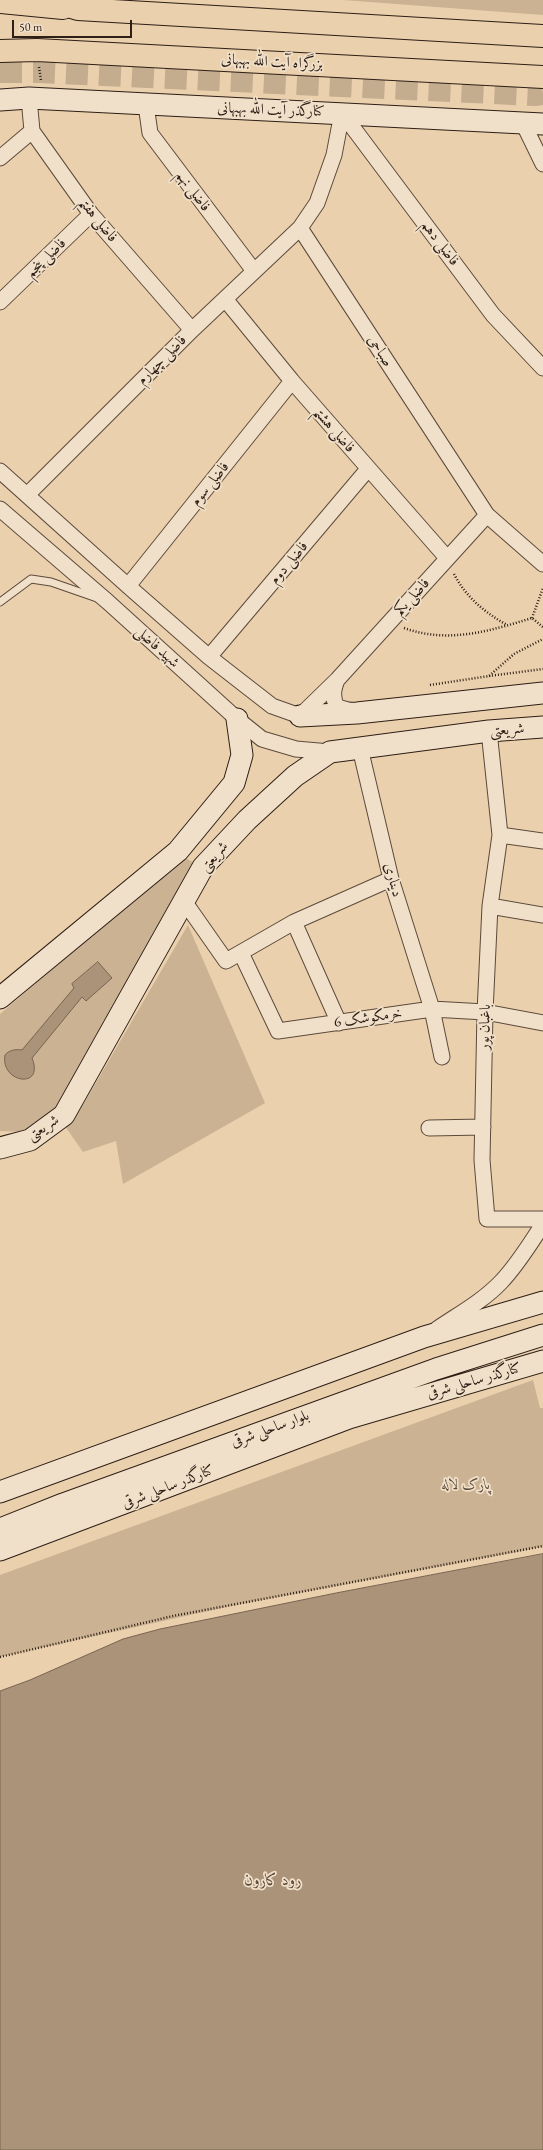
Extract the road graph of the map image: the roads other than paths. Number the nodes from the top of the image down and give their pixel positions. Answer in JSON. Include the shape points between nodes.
{"nodes":[{"id":1,"x":48,"y":0,"type":"edge"},
{"id":2,"x":0,"y":2,"type":"edge"},
{"id":3,"x":78,"y":9,"type":"junction"},
{"id":4,"x":543,"y":36,"type":"edge"},
{"id":5,"x":0,"y":51,"type":"edge"},
{"id":6,"x":543,"y":77,"type":"edge"},
{"id":7,"x":29,"y":98,"type":"junction"},
{"id":8,"x":0,"y":100,"type":"edge"},
{"id":9,"x":146,"y":105,"type":"junction"},
{"id":10,"x":342,"y":113,"type":"junction"},
{"id":11,"x":533,"y":123,"type":"edge"},
{"id":12,"x":32,"y":131,"type":"junction"},
{"id":13,"x":0,"y":158,"type":"edge"},
{"id":14,"x":543,"y":164,"type":"edge"},
{"id":15,"x":91,"y":214,"type":"junction"},
{"id":16,"x":300,"y":228,"type":"junction"},
{"id":17,"x":254,"y":272,"type":"junction"},
{"id":18,"x":225,"y":299,"type":"junction"},
{"id":19,"x":0,"y":302,"type":"edge"},
{"id":20,"x":192,"y":330,"type":"junction"},
{"id":21,"x":543,"y":368,"type":"edge"},
{"id":22,"x":292,"y":381,"type":"junction"},
{"id":23,"x":368,"y":469,"type":"junction"},
{"id":24,"x":0,"y":471,"type":"edge"},
{"id":25,"x":27,"y":495,"type":"junction"},
{"id":26,"x":0,"y":509,"type":"edge"},
{"id":27,"x":487,"y":515,"type":"junction"},
{"id":28,"x":448,"y":558,"type":"junction"},
{"id":29,"x":543,"y":564,"type":"edge"},
{"id":30,"x":128,"y":586,"type":"junction"},
{"id":31,"x":0,"y":602,"type":"edge"},
{"id":32,"x":108,"y":602,"type":"junction"},
{"id":33,"x":210,"y":657,"type":"junction"},
{"id":34,"x":337,"y":680,"type":"junction"},
{"id":35,"x":543,"y":693,"type":"edge"},
{"id":36,"x":357,"y":713,"type":"junction"},
{"id":37,"x":300,"y":716,"type":"junction"},
{"id":38,"x":237,"y":719,"type":"junction"},
{"id":39,"x":543,"y":727,"type":"edge"},
{"id":40,"x":489,"y":731,"type":"junction"},
{"id":41,"x":360,"y":748,"type":"junction"},
{"id":42,"x":330,"y":752,"type":"junction"},
{"id":43,"x":500,"y":835,"type":"junction"},
{"id":44,"x":543,"y":841,"type":"edge"},
{"id":45,"x":391,"y":879,"type":"junction"},
{"id":46,"x":184,"y":901,"type":"junction"},
{"id":47,"x":490,"y":906,"type":"junction"},
{"id":48,"x":543,"y":915,"type":"edge"},
{"id":49,"x":294,"y":922,"type":"junction"},
{"id":50,"x":242,"y":952,"type":"junction"},
{"id":51,"x":0,"y":998,"type":"edge"},
{"id":52,"x":432,"y":1009,"type":"junction"},
{"id":53,"x":485,"y":1012,"type":"junction"},
{"id":54,"x":339,"y":1022,"type":"junction"},
{"id":55,"x":543,"y":1023,"type":"edge"},
{"id":56,"x":442,"y":1057,"type":"dead end"},
{"id":57,"x":483,"y":1127,"type":"junction"},
{"id":58,"x":429,"y":1128,"type":"dead end"},
{"id":59,"x":0,"y":1148,"type":"edge"},
{"id":60,"x":543,"y":1220,"type":"edge"},
{"id":61,"x":543,"y":1224,"type":"edge"},
{"id":62,"x":543,"y":1302,"type":"edge"},
{"id":63,"x":424,"y":1337,"type":"junction"},
{"id":64,"x":534,"y":1338,"type":"edge"},
{"id":65,"x":537,"y":1363,"type":"edge"},
{"id":66,"x":0,"y":1492,"type":"edge"},
{"id":67,"x":0,"y":1529,"type":"edge"},
{"id":68,"x":0,"y":1550,"type":"edge"}],
"edges":[{"from":1,"to":3,"type":"highway"},
{"from":2,"to":3,"type":"highway"},
{"from":3,"to":4,"type":"highway"},
{"from":5,"to":6,"type":"highway","name":"بزرگراه آیت الله بهبهانی","via":[[37,50]]},
{"from":7,"to":8,"type":"main road","name":"کنارگذر آیت الله بهبهانی"},
{"from":7,"to":9,"type":"main road","name":"کنارگذر آیت الله بهبهانی"},
{"from":7,"to":12,"type":"street"},
{"from":9,"to":10,"type":"main road","name":"کنارگذر آیت الله بهبهانی"},
{"from":9,"to":17,"type":"street","name":"فاضلی نهم","via":[[150,133]]},
{"from":10,"to":11,"type":"main road","name":"کنارگذر آیت الله بهبهانی"},
{"from":10,"to":16,"type":"street","via":[[334,155],[317,203]]},
{"from":10,"to":21,"type":"street","name":"فاضلی دهم","via":[[493,315]]},
{"from":11,"to":14,"type":"street"},
{"from":12,"to":13,"type":"street"},
{"from":12,"to":15,"type":"street","name":"فاضلی هفتم"},
{"from":15,"to":19,"type":"street","name":"فاضلی پنجم"},
{"from":15,"to":20,"type":"street","name":"فاضلی هفتم"},
{"from":16,"to":17,"type":"street","name":"فاضلی چهارم"},
{"from":16,"to":27,"type":"street","name":"صباحی"},
{"from":17,"to":18,"type":"street","name":"فاضلی چهارم"},
{"from":18,"to":20,"type":"street","name":"فاضلی چهارم"},
{"from":18,"to":22,"type":"street","name":"فاضلی هشتم"},
{"from":20,"to":25,"type":"street","name":"فاضلی چهارم"},
{"from":22,"to":23,"type":"street","name":"فاضلی هشتم"},
{"from":22,"to":30,"type":"street","name":"فاضلی سوم"},
{"from":23,"to":28,"type":"street","name":"فاضلی هشتم"},
{"from":23,"to":33,"type":"street","name":"فاضلی دوم"},
{"from":24,"to":25,"type":"street","name":"شهید فاضلی"},
{"from":25,"to":30,"type":"street","name":"شهید فاضلی"},
{"from":26,"to":32,"type":"street","name":"شهید فاضلی"},
{"from":27,"to":28,"type":"street","name":"فاضلی یکم"},
{"from":27,"to":29,"type":"street","name":"صباحی"},
{"from":28,"to":34,"type":"street","name":"فاضلی یکم"},
{"from":30,"to":33,"type":"street","name":"شهید فاضلی"},
{"from":31,"to":32,"type":"lane","via":[[31,579],[51,582]]},
{"from":32,"to":38,"type":"street","name":"شهید فاضلی"},
{"from":33,"to":37,"type":"street","name":"شهید فاضلی","via":[[272,706]]},
{"from":34,"to":36,"type":"street","via":[[333,700],[337,707]]},
{"from":34,"to":37,"type":"street","name":"فاضلی یکم"},
{"from":35,"to":36,"type":"main road"},
{"from":36,"to":37,"type":"main road"},
{"from":38,"to":42,"type":"street","name":"شهید فاضلی","via":[[262,738],[296,749]]},
{"from":38,"to":51,"type":"main road","via":[[242,755],[234,783],[178,851]]},
{"from":39,"to":40,"type":"main road","name":"شریعتی"},
{"from":40,"to":41,"type":"main road","name":"شریعتی"},
{"from":40,"to":43,"type":"street","name":"باغبان پور"},
{"from":41,"to":42,"type":"main road","name":"شریعتی"},
{"from":41,"to":45,"type":"street","name":"دیناری"},
{"from":42,"to":46,"type":"main road","name":"شریعتی","via":[[295,776],[247,820],[203,867]]},
{"from":43,"to":44,"type":"street"},
{"from":43,"to":47,"type":"street","name":"باغبان پور"},
{"from":45,"to":49,"type":"street"},
{"from":45,"to":52,"type":"street","name":"دیناری"},
{"from":46,"to":50,"type":"street","via":[[226,961]]},
{"from":46,"to":59,"type":"main road","name":"شریعتی","via":[[64,1115],[30,1140]]},
{"from":47,"to":48,"type":"street"},
{"from":47,"to":53,"type":"street","name":"باغبان پور"},
{"from":49,"to":50,"type":"street"},
{"from":49,"to":54,"type":"street"},
{"from":50,"to":54,"type":"street","name":"خرمکوشک 6","via":[[278,1031]]},
{"from":52,"to":53,"type":"street","name":"خرمکوشک 6"},
{"from":52,"to":54,"type":"street","name":"خرمکوشک 6"},
{"from":52,"to":56,"type":"street","name":"دیناری"},
{"from":53,"to":55,"type":"street","name":"خرمکوشک 6"},
{"from":53,"to":57,"type":"street","name":"باغبان پور"},
{"from":57,"to":58,"type":"street"},
{"from":57,"to":60,"type":"street","name":"باغبان پور","via":[[482,1160],[487,1219]]},
{"from":61,"to":63,"type":"street","via":[[521,1258],[501,1282]]},
{"from":62,"to":63,"type":"main road"},
{"from":63,"to":66,"type":"main road"},
{"from":64,"to":65,"type":"main road"},
{"from":64,"to":67,"type":"main road","name":"بلوار ساحلی شرقی","via":[[436,1369]]},
{"from":65,"to":68,"type":"main road","name":"کنارگذر ساحلی شرقی","via":[[349,1418]]}]}
